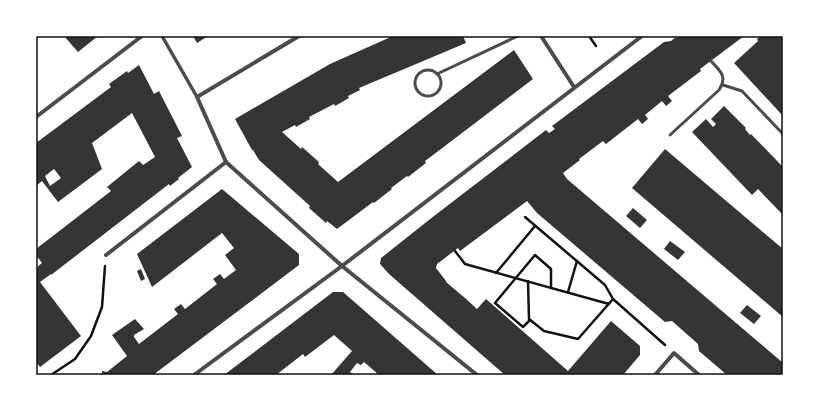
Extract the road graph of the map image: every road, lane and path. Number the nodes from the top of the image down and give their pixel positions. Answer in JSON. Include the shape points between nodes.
{"nodes":[{"id":1,"x":142,"y":36,"type":"edge"},
{"id":2,"x":162,"y":36,"type":"edge"},
{"id":3,"x":299,"y":36,"type":"edge"},
{"id":4,"x":518,"y":36,"type":"edge"},
{"id":5,"x":541,"y":36,"type":"edge"},
{"id":6,"x":589,"y":36,"type":"edge"},
{"id":7,"x":642,"y":36,"type":"edge"},
{"id":8,"x":596,"y":46,"type":"dead end"},
{"id":9,"x":711,"y":61,"type":"dead end"},
{"id":10,"x":438,"y":74,"type":"junction"},
{"id":11,"x":722,"y":85,"type":"junction"},
{"id":12,"x":574,"y":87,"type":"junction"},
{"id":13,"x":197,"y":96,"type":"junction"},
{"id":14,"x":36,"y":117,"type":"edge"},
{"id":15,"x":783,"y":134,"type":"edge"},
{"id":16,"x":670,"y":135,"type":"dead end"},
{"id":17,"x":226,"y":162,"type":"junction"},
{"id":18,"x":525,"y":217,"type":"dead end"},
{"id":19,"x":535,"y":226,"type":"junction"},
{"id":20,"x":454,"y":251,"type":"dead end"},
{"id":21,"x":106,"y":255,"type":"joint"},
{"id":22,"x":577,"y":261,"type":"junction"},
{"id":23,"x":342,"y":266,"type":"junction"},
{"id":24,"x":496,"y":273,"type":"junction"},
{"id":25,"x":516,"y":278,"type":"junction"},
{"id":26,"x":528,"y":282,"type":"junction"},
{"id":27,"x":551,"y":288,"type":"junction"},
{"id":28,"x":568,"y":292,"type":"junction"},
{"id":29,"x":613,"y":299,"type":"junction"},
{"id":30,"x":609,"y":304,"type":"junction"},
{"id":31,"x":530,"y":320,"type":"junction"},
{"id":32,"x":674,"y":353,"type":"junction"},
{"id":33,"x":51,"y":375,"type":"edge"},
{"id":34,"x":194,"y":375,"type":"edge"},
{"id":35,"x":477,"y":375,"type":"edge"},
{"id":36,"x":655,"y":375,"type":"edge"},
{"id":37,"x":699,"y":375,"type":"edge"}],
"edges":[{"from":1,"to":14,"type":"street"},
{"from":2,"to":13,"type":"street"},
{"from":3,"to":13,"type":"street"},
{"from":4,"to":10,"type":"lane"},
{"from":5,"to":12,"type":"street"},
{"from":6,"to":8,"type":"path"},
{"from":7,"to":12,"type":"street"},
{"from":9,"to":11,"type":"lane","via":[[722,74]]},
{"from":10,"to":10,"type":"lane","via":[[441,80],[439,90],[431,96],[420,95],[414,86],[416,76],[424,69]]},
{"from":11,"to":15,"type":"lane","via":[[742,91]]},
{"from":11,"to":16,"type":"lane"},
{"from":12,"to":23,"type":"street"},
{"from":13,"to":17,"type":"street"},
{"from":17,"to":21,"type":"street"},
{"from":17,"to":23,"type":"street"},
{"from":18,"to":19,"type":"path"},
{"from":19,"to":22,"type":"path"},
{"from":19,"to":24,"type":"path"},
{"from":20,"to":24,"type":"path","via":[[465,264]]},
{"from":21,"to":33,"type":"path","via":[[102,307],[91,336],[75,359]]},
{"from":22,"to":28,"type":"path"},
{"from":22,"to":29,"type":"path","via":[[605,285]]},
{"from":23,"to":34,"type":"street"},
{"from":23,"to":35,"type":"street"},
{"from":24,"to":25,"type":"path"},
{"from":25,"to":26,"type":"path"},
{"from":25,"to":27,"type":"path","via":[[535,255],[551,269]]},
{"from":25,"to":31,"type":"path","via":[[495,302],[523,327]]},
{"from":26,"to":27,"type":"path"},
{"from":26,"to":31,"type":"path"},
{"from":27,"to":28,"type":"path"},
{"from":28,"to":30,"type":"path"},
{"from":29,"to":30,"type":"path"},
{"from":29,"to":32,"type":"path"},
{"from":30,"to":31,"type":"path","via":[[578,339],[544,331]]},
{"from":32,"to":36,"type":"street"},
{"from":32,"to":37,"type":"street"}]}
